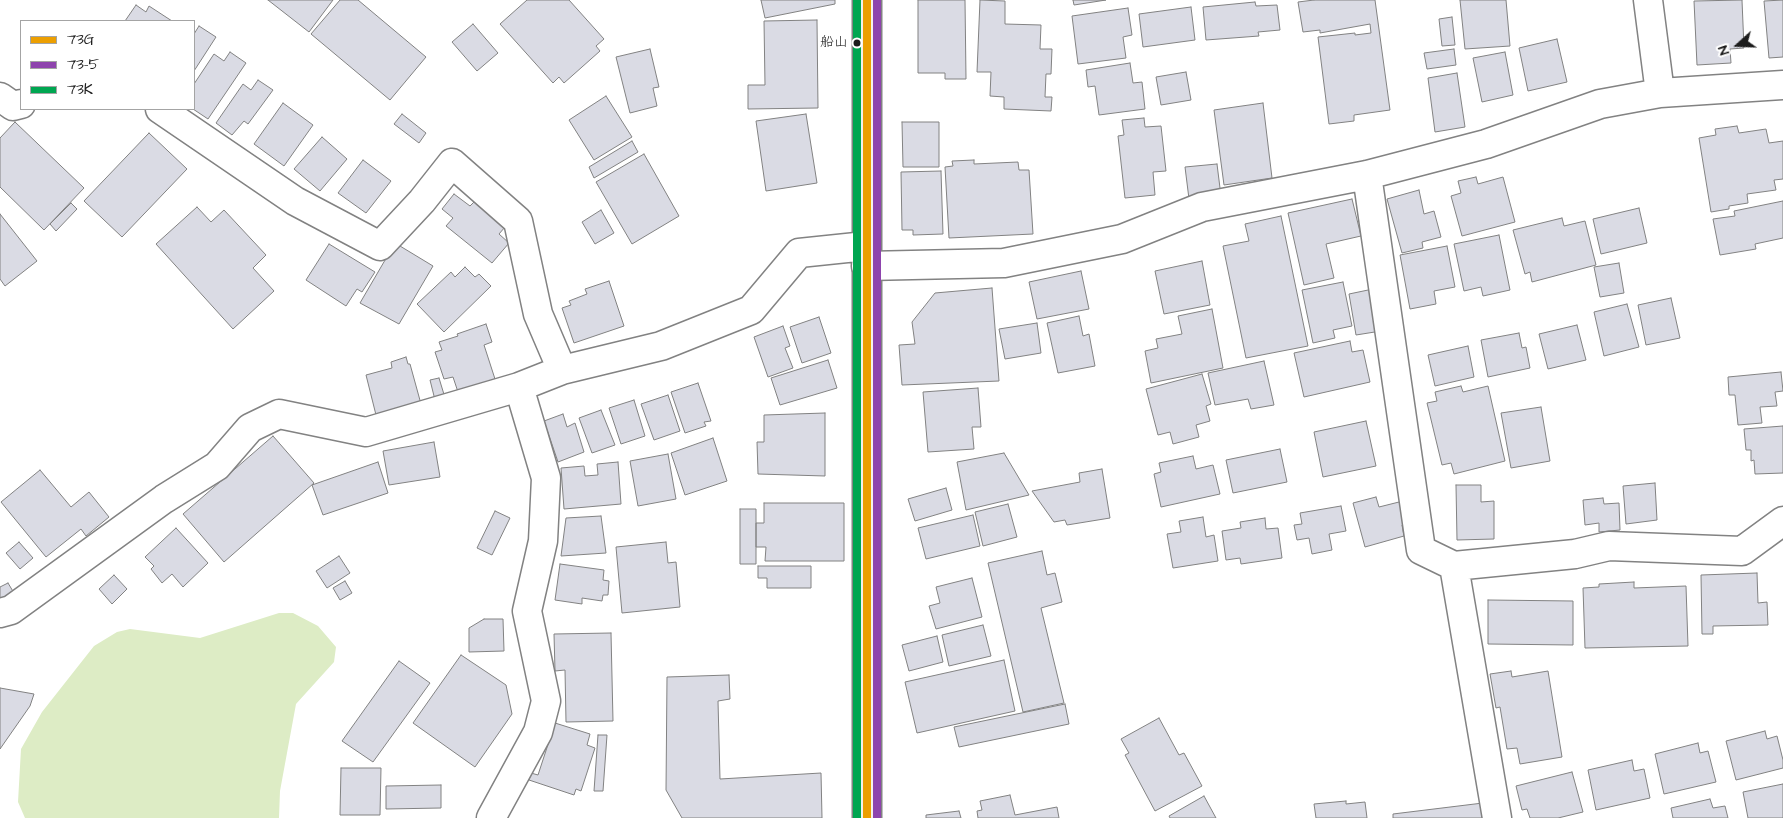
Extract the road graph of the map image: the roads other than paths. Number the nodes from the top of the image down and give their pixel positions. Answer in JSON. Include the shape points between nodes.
{"nodes":[{"id":1,"x":867,"y":0,"type":"edge"},
{"id":2,"x":1648,"y":0,"type":"edge"},
{"id":3,"x":1783,"y":85,"type":"edge"},
{"id":4,"x":1660,"y":92,"type":"junction"},
{"id":5,"x":0,"y":97,"type":"edge"},
{"id":6,"x":20,"y":104,"type":"edge"},
{"id":7,"x":161,"y":110,"type":"edge"},
{"id":8,"x":1367,"y":175,"type":"junction"},
{"id":9,"x":866,"y":256,"type":"junction"},
{"id":10,"x":562,"y":370,"type":"junction"},
{"id":11,"x":519,"y":387,"type":"junction"},
{"id":12,"x":1783,"y":521,"type":"edge"},
{"id":13,"x":1454,"y":566,"type":"junction"},
{"id":14,"x":0,"y":613,"type":"edge"},
{"id":15,"x":491,"y":818,"type":"edge"},
{"id":16,"x":867,"y":818,"type":"edge"},
{"id":17,"x":1497,"y":818,"type":"edge"}],
"edges":[{"from":1,"to":9,"type":"highway"},
{"from":2,"to":4,"type":"street"},
{"from":3,"to":4,"type":"street"},
{"from":4,"to":8,"type":"street","via":[[1600,104],[1486,144]]},
{"from":5,"to":6,"type":"street","via":[[14,106]]},
{"from":7,"to":10,"type":"street","via":[[295,201],[380,246],[452,163],[518,221],[538,314]]},
{"from":8,"to":9,"type":"street","via":[[1202,207],[1122,239],[1004,263]]},
{"from":8,"to":13,"type":"street","via":[[1421,550]]},
{"from":9,"to":10,"type":"street","via":[[799,253],[750,310],[661,346]]},
{"from":9,"to":16,"type":"highway"},
{"from":10,"to":11,"type":"street"},
{"from":11,"to":14,"type":"street","via":[[366,432],[279,414],[250,428],[217,466],[164,499],[11,610]]},
{"from":11,"to":15,"type":"street","via":[[546,478],[543,541],[527,611],[546,700],[538,732]]},
{"from":12,"to":13,"type":"street","via":[[1742,551],[1609,546],[1575,554]]},
{"from":13,"to":17,"type":"street"}]}
